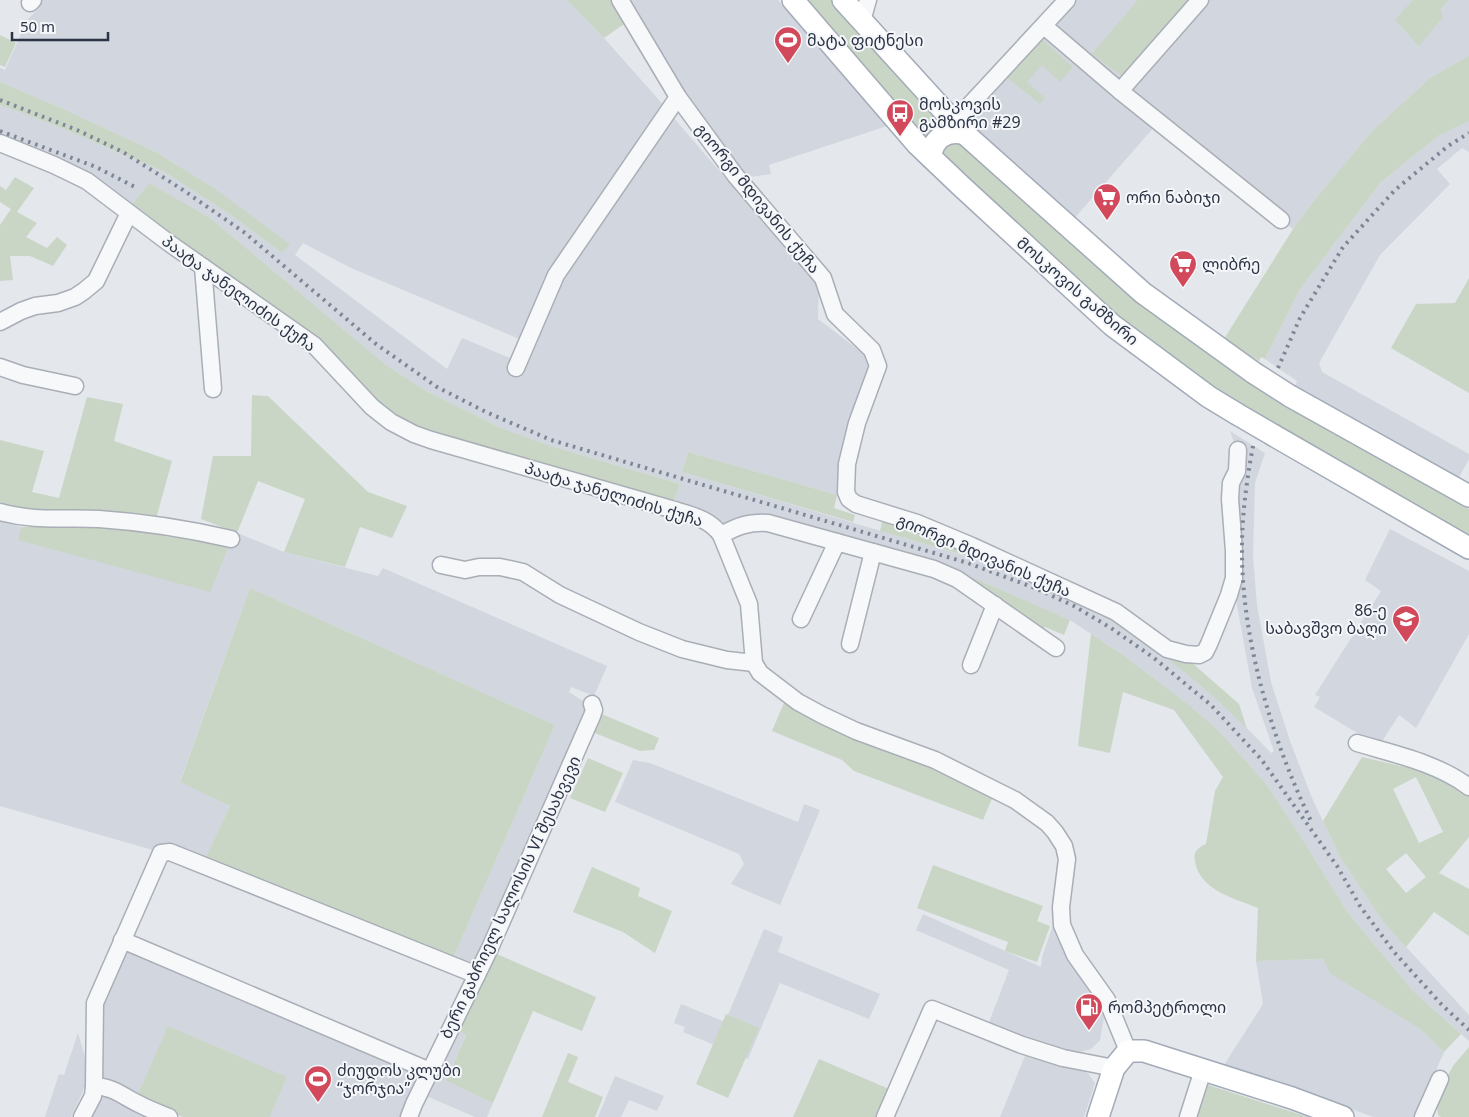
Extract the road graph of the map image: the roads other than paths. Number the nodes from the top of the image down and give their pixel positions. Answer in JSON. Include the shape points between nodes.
{"nodes":[{"id":1,"x":620,"y":0,"type":"edge"},
{"id":2,"x":792,"y":0,"type":"edge"},
{"id":3,"x":843,"y":0,"type":"edge"},
{"id":4,"x":868,"y":0,"type":"edge"},
{"id":5,"x":1067,"y":0,"type":"edge"},
{"id":6,"x":1200,"y":0,"type":"edge"},
{"id":7,"x":862,"y":21,"type":"junction"},
{"id":8,"x":1044,"y":26,"type":"junction"},
{"id":9,"x":1120,"y":91,"type":"junction"},
{"id":10,"x":678,"y":97,"type":"junction"},
{"id":11,"x":960,"y":128,"type":"junction"},
{"id":12,"x":0,"y":143,"type":"edge"},
{"id":13,"x":932,"y":157,"type":"junction"},
{"id":14,"x":129,"y":213,"type":"junction"},
{"id":15,"x":1281,"y":220,"type":"dead end"},
{"id":16,"x":203,"y":267,"type":"junction"},
{"id":17,"x":0,"y":322,"type":"edge"},
{"id":18,"x":0,"y":367,"type":"edge"},
{"id":19,"x":516,"y":368,"type":"dead end"},
{"id":20,"x":75,"y":386,"type":"dead end"},
{"id":21,"x":213,"y":389,"type":"dead end"},
{"id":22,"x":1238,"y":450,"type":"dead end"},
{"id":23,"x":1468,"y":493,"type":"edge"},
{"id":24,"x":0,"y":512,"type":"edge"},
{"id":25,"x":721,"y":535,"type":"junction"},
{"id":26,"x":231,"y":539,"type":"dead end"},
{"id":27,"x":837,"y":542,"type":"junction"},
{"id":28,"x":1469,"y":548,"type":"edge"},
{"id":29,"x":873,"y":552,"type":"junction"},
{"id":30,"x":441,"y":566,"type":"dead end"},
{"id":31,"x":995,"y":605,"type":"junction"},
{"id":32,"x":800,"y":619,"type":"dead end"},
{"id":33,"x":850,"y":644,"type":"dead end"},
{"id":34,"x":1056,"y":648,"type":"dead end"},
{"id":35,"x":754,"y":663,"type":"junction"},
{"id":36,"x":971,"y":665,"type":"dead end"},
{"id":37,"x":592,"y":704,"type":"dead end"},
{"id":38,"x":1356,"y":743,"type":"dead end"},
{"id":39,"x":1469,"y":787,"type":"edge"},
{"id":40,"x":122,"y":940,"type":"junction"},
{"id":41,"x":477,"y":975,"type":"junction"},
{"id":42,"x":1128,"y":1051,"type":"junction"},
{"id":43,"x":1114,"y":1068,"type":"junction"},
{"id":44,"x":1203,"y":1070,"type":"junction"},
{"id":45,"x":430,"y":1071,"type":"junction"},
{"id":46,"x":1440,"y":1079,"type":"dead end"},
{"id":47,"x":94,"y":1086,"type":"junction"},
{"id":48,"x":82,"y":1117,"type":"edge"},
{"id":49,"x":169,"y":1117,"type":"edge"},
{"id":50,"x":409,"y":1117,"type":"edge"},
{"id":51,"x":885,"y":1117,"type":"edge"},
{"id":52,"x":1098,"y":1117,"type":"edge"},
{"id":53,"x":1188,"y":1117,"type":"edge"},
{"id":54,"x":1343,"y":1117,"type":"edge"},
{"id":55,"x":1423,"y":1117,"type":"edge"}],
"edges":[{"from":1,"to":10,"type":"street","name":"გიორგი მდივანის ქუჩა"},
{"from":2,"to":13,"type":"main road","name":"მოსკოვის გამზირი","via":[[917,144]]},
{"from":3,"to":7,"type":"main road"},
{"from":4,"to":7,"type":"street"},
{"from":5,"to":8,"type":"street"},
{"from":6,"to":9,"type":"street"},
{"from":7,"to":11,"type":"main road"},
{"from":8,"to":9,"type":"street"},
{"from":8,"to":11,"type":"street"},
{"from":9,"to":15,"type":"street"},
{"from":10,"to":19,"type":"street","via":[[556,275]]},
{"from":10,"to":22,"type":"street","name":"გიორგი მდივანის ქუჩა","via":[[735,175],[823,278],[834,314],[872,350],[878,366],[857,423],[847,464],[846,492],[856,504],[917,523],[1116,612],[1167,648],[1198,655],[1205,652],[1234,578],[1230,499]]},
{"from":11,"to":13,"type":"main road","via":[[941,137],[933,146]]},
{"from":11,"to":23,"type":"main road","bridge":true,"via":[[1143,293],[1254,373]]},
{"from":12,"to":14,"type":"street","name":"პაატა ჯანელიძის ქუჩა","via":[[87,181]]},
{"from":13,"to":28,"type":"main road","name":"მოსკოვის გამზირი","bridge":true,"via":[[1112,325],[1209,397]]},
{"from":14,"to":16,"type":"street","name":"პაატა ჯანელიძის ქუჩა"},
{"from":14,"to":17,"type":"street","via":[[96,280],[84,291],[58,303],[21,311]]},
{"from":16,"to":21,"type":"street"},
{"from":16,"to":25,"type":"street","name":"პაატა ჯანელიძის ქუჩა","via":[[314,345],[372,407],[414,434],[696,517],[708,522]]},
{"from":18,"to":20,"type":"street"},
{"from":24,"to":26,"type":"street","via":[[47,520],[99,519],[193,530]]},
{"from":25,"to":27,"type":"street","via":[[752,522],[768,522]]},
{"from":25,"to":35,"type":"street","name":"პაატა ჯანელიძის ქუჩა","via":[[749,604]]},
{"from":27,"to":29,"type":"street"},
{"from":27,"to":32,"type":"street"},
{"from":29,"to":31,"type":"street","via":[[949,575]]},
{"from":29,"to":33,"type":"street"},
{"from":30,"to":35,"type":"street","via":[[465,570],[500,566],[523,572],[560,595],[638,632],[682,649]]},
{"from":31,"to":34,"type":"street"},
{"from":31,"to":36,"type":"street"},
{"from":35,"to":42,"type":"street","via":[[760,673],[798,702],[856,731],[936,760],[1015,800],[1056,832],[1067,858],[1062,925],[1075,955],[1107,1000]]},
{"from":37,"to":41,"type":"street","name":"ბერი გაბრიელ სალოსის VI შესახვევი","via":[[592,716]]},
{"from":38,"to":39,"type":"street","via":[[1433,768]]},
{"from":40,"to":41,"type":"street","via":[[161,853],[170,852]]},
{"from":40,"to":45,"type":"street"},
{"from":40,"to":47,"type":"street","via":[[95,1003]]},
{"from":41,"to":45,"type":"street","name":"ბერი გაბრიელ სალოსის VI შესახვევი"},
{"from":42,"to":43,"type":"main road"},
{"from":42,"to":44,"type":"main road","via":[[1144,1051]]},
{"from":43,"to":51,"type":"street","via":[[1063,1058],[1022,1045],[932,1009]]},
{"from":43,"to":52,"type":"main road"},
{"from":44,"to":53,"type":"street"},
{"from":44,"to":54,"type":"main road"},
{"from":45,"to":50,"type":"street","name":"ბერი გაბრიელ სალოსის VI შესახვევი"},
{"from":46,"to":55,"type":"street"},
{"from":47,"to":48,"type":"street","via":[[93,1096]]},
{"from":47,"to":49,"type":"street","via":[[115,1090]]}]}
